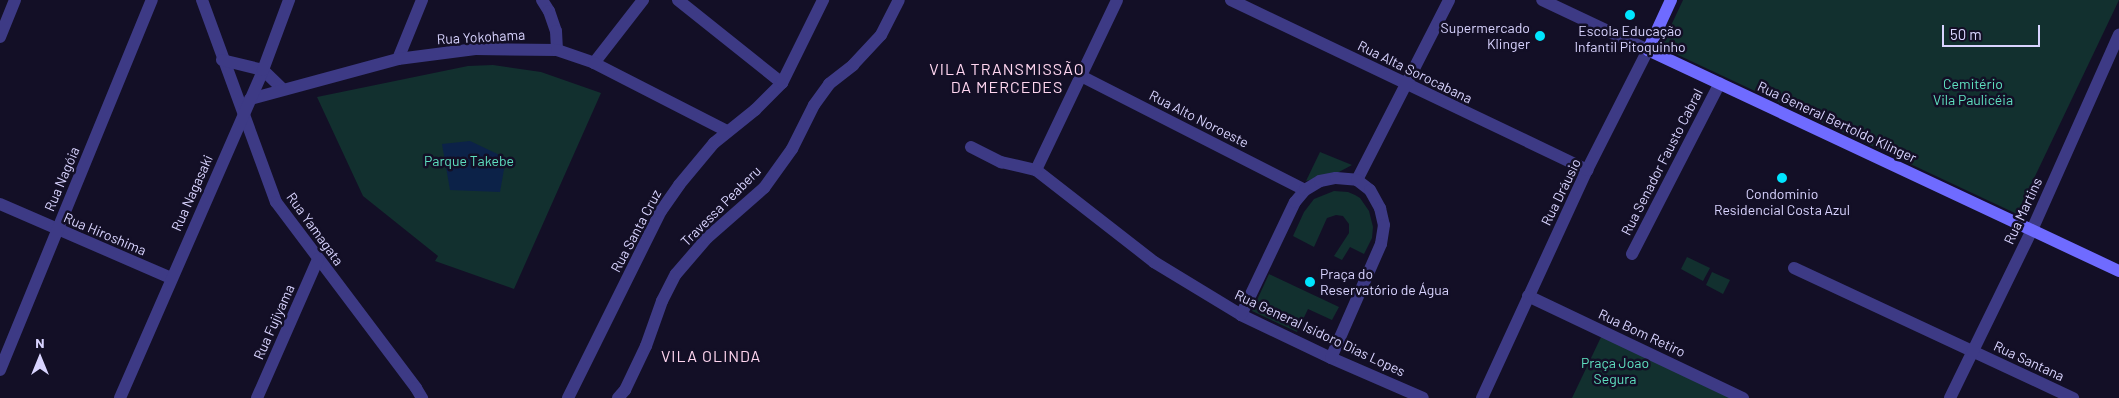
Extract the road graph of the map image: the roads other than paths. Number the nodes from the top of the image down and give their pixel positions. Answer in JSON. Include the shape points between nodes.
{"nodes":[{"id":1,"x":14,"y":0,"type":"edge"},
{"id":2,"x":152,"y":0,"type":"edge"},
{"id":3,"x":202,"y":0,"type":"edge"},
{"id":4,"x":289,"y":0,"type":"edge"},
{"id":5,"x":422,"y":0,"type":"edge"},
{"id":6,"x":542,"y":0,"type":"edge"},
{"id":7,"x":643,"y":0,"type":"edge"},
{"id":8,"x":678,"y":0,"type":"edge"},
{"id":9,"x":813,"y":0,"type":"edge"},
{"id":10,"x":823,"y":0,"type":"edge"},
{"id":11,"x":899,"y":0,"type":"edge"},
{"id":12,"x":1117,"y":0,"type":"edge"},
{"id":13,"x":1231,"y":0,"type":"edge"},
{"id":14,"x":1448,"y":0,"type":"edge"},
{"id":15,"x":1542,"y":0,"type":"edge"},
{"id":16,"x":1672,"y":0,"type":"edge"},
{"id":17,"x":815,"y":15,"type":"junction"},
{"id":18,"x":2119,"y":35,"type":"edge"},
{"id":19,"x":0,"y":37,"type":"edge"},
{"id":20,"x":557,"y":50,"type":"junction"},
{"id":21,"x":1648,"y":50,"type":"junction"},
{"id":22,"x":398,"y":59,"type":"junction"},
{"id":23,"x":222,"y":60,"type":"junction"},
{"id":24,"x":594,"y":63,"type":"junction"},
{"id":25,"x":263,"y":70,"type":"junction"},
{"id":26,"x":1081,"y":76,"type":"junction"},
{"id":27,"x":782,"y":83,"type":"junction"},
{"id":28,"x":1720,"y":84,"type":"junction"},
{"id":29,"x":1407,"y":85,"type":"junction"},
{"id":30,"x":283,"y":89,"type":"junction"},
{"id":31,"x":250,"y":99,"type":"junction"},
{"id":32,"x":243,"y":114,"type":"junction"},
{"id":33,"x":727,"y":131,"type":"junction"},
{"id":34,"x":971,"y":147,"type":"dead end"},
{"id":35,"x":1036,"y":170,"type":"junction"},
{"id":36,"x":1588,"y":170,"type":"junction"},
{"id":37,"x":1357,"y":180,"type":"junction"},
{"id":38,"x":1304,"y":190,"type":"junction"},
{"id":39,"x":0,"y":204,"type":"edge"},
{"id":40,"x":57,"y":229,"type":"junction"},
{"id":41,"x":2032,"y":230,"type":"junction"},
{"id":42,"x":1632,"y":254,"type":"dead end"},
{"id":43,"x":318,"y":259,"type":"junction"},
{"id":44,"x":1794,"y":268,"type":"dead end"},
{"id":45,"x":2119,"y":271,"type":"edge"},
{"id":46,"x":171,"y":278,"type":"junction"},
{"id":47,"x":1528,"y":296,"type":"junction"},
{"id":48,"x":1241,"y":315,"type":"junction"},
{"id":49,"x":1973,"y":350,"type":"junction"},
{"id":50,"x":1331,"y":358,"type":"junction"},
{"id":51,"x":0,"y":370,"type":"edge"},
{"id":52,"x":416,"y":395,"type":"edge"},
{"id":53,"x":120,"y":398,"type":"edge"},
{"id":54,"x":257,"y":398,"type":"edge"},
{"id":55,"x":568,"y":398,"type":"edge"},
{"id":56,"x":618,"y":398,"type":"edge"},
{"id":57,"x":1423,"y":398,"type":"edge"},
{"id":58,"x":1482,"y":398,"type":"edge"},
{"id":59,"x":1743,"y":398,"type":"edge"},
{"id":60,"x":1950,"y":398,"type":"edge"},
{"id":61,"x":2073,"y":398,"type":"edge"}],
"edges":[{"from":1,"to":19,"type":"street"},
{"from":2,"to":40,"type":"street","name":"Rua Nagóia"},
{"from":3,"to":23,"type":"street","name":"Rua Yamagata"},
{"from":4,"to":25,"type":"street","name":"Rua Nagasaki"},
{"from":5,"to":22,"type":"street"},
{"from":6,"to":20,"type":"street","via":[[556,31]]},
{"from":7,"to":24,"type":"street"},
{"from":8,"to":27,"type":"street"},
{"from":9,"to":17,"type":"street"},
{"from":10,"to":17,"type":"street","name":"Rua Santa Cruz"},
{"from":11,"to":56,"type":"street","name":"Travessa Peaberu","via":[[882,35],[829,84],[814,105],[792,149],[764,188],[707,238],[676,274],[662,301],[646,346]]},
{"from":12,"to":26,"type":"street"},
{"from":13,"to":29,"type":"street","name":"Rua Alta Sorocabana"},
{"from":14,"to":29,"type":"street"},
{"from":15,"to":21,"type":"street","name":"Rua General Bertoldo Klinger"},
{"from":16,"to":21,"type":"street","name":"Rua Dráusio"},
{"from":17,"to":27,"type":"street","name":"Rua Santa Cruz"},
{"from":18,"to":41,"type":"street","name":"Rua Martins"},
{"from":20,"to":22,"type":"street","name":"Rua Yokohama","via":[[475,49]]},
{"from":20,"to":24,"type":"street","name":"Rua Yokohama"},
{"from":21,"to":28,"type":"street","name":"Rua General Bertoldo Klinger"},
{"from":21,"to":36,"type":"street","name":"Rua Dráusio"},
{"from":22,"to":30,"type":"street","name":"Rua Yokohama"},
{"from":23,"to":25,"type":"street"},
{"from":23,"to":32,"type":"street","name":"Rua Yamagata"},
{"from":24,"to":33,"type":"street","name":"Rua Yokohama"},
{"from":25,"to":30,"type":"street"},
{"from":25,"to":31,"type":"street","name":"Rua Nagasaki"},
{"from":26,"to":35,"type":"street"},
{"from":26,"to":38,"type":"street","name":"Rua Alto Noroeste"},
{"from":27,"to":33,"type":"street","name":"Rua Santa Cruz","via":[[755,110]]},
{"from":28,"to":41,"type":"street","name":"Rua General Bertoldo Klinger"},
{"from":28,"to":42,"type":"street","name":"Rua Senador Fausto Cabral"},
{"from":29,"to":36,"type":"street","name":"Rua Alta Sorocabana"},
{"from":29,"to":37,"type":"street"},
{"from":30,"to":31,"type":"street","name":"Rua Yokohama"},
{"from":31,"to":32,"type":"street","name":"Rua Nagasaki"},
{"from":32,"to":43,"type":"street","name":"Rua Yamagata","via":[[276,202]]},
{"from":32,"to":46,"type":"street","name":"Rua Nagasaki"},
{"from":33,"to":55,"type":"street","name":"Rua Santa Cruz","via":[[679,185],[661,211]]},
{"from":34,"to":35,"type":"street","via":[[1001,162]]},
{"from":35,"to":48,"type":"street","name":"Rua General Isidoro Dias Lopes","via":[[1154,262]]},
{"from":36,"to":47,"type":"street","name":"Rua Dráusio"},
{"from":37,"to":38,"type":"street","via":[[1336,178],[1320,181]]},
{"from":37,"to":50,"type":"street","via":[[1370,190],[1380,208],[1384,225],[1381,244]]},
{"from":38,"to":48,"type":"street","via":[[1295,202]]},
{"from":39,"to":40,"type":"street","name":"Rua Hiroshima"},
{"from":40,"to":46,"type":"street","name":"Rua Hiroshima"},
{"from":40,"to":51,"type":"street","name":"Rua Nagóia"},
{"from":41,"to":45,"type":"street","name":"Rua General Bertoldo Klinger"},
{"from":41,"to":49,"type":"street","name":"Rua Martins"},
{"from":43,"to":52,"type":"street","name":"Rua Yamagata"},
{"from":43,"to":54,"type":"street","name":"Rua Fujiyama"},
{"from":44,"to":49,"type":"street","name":"Rua Santana"},
{"from":46,"to":53,"type":"street","name":"Rua Nagasaki"},
{"from":47,"to":58,"type":"street","name":"Rua Dráusio"},
{"from":47,"to":59,"type":"street","name":"Rua Bom Retiro"},
{"from":48,"to":50,"type":"street","name":"Rua General Isidoro Dias Lopes"},
{"from":49,"to":60,"type":"street","name":"Rua Martins"},
{"from":49,"to":61,"type":"street","name":"Rua Santana"},
{"from":50,"to":57,"type":"street","name":"Rua General Isidoro Dias Lopes"}]}
